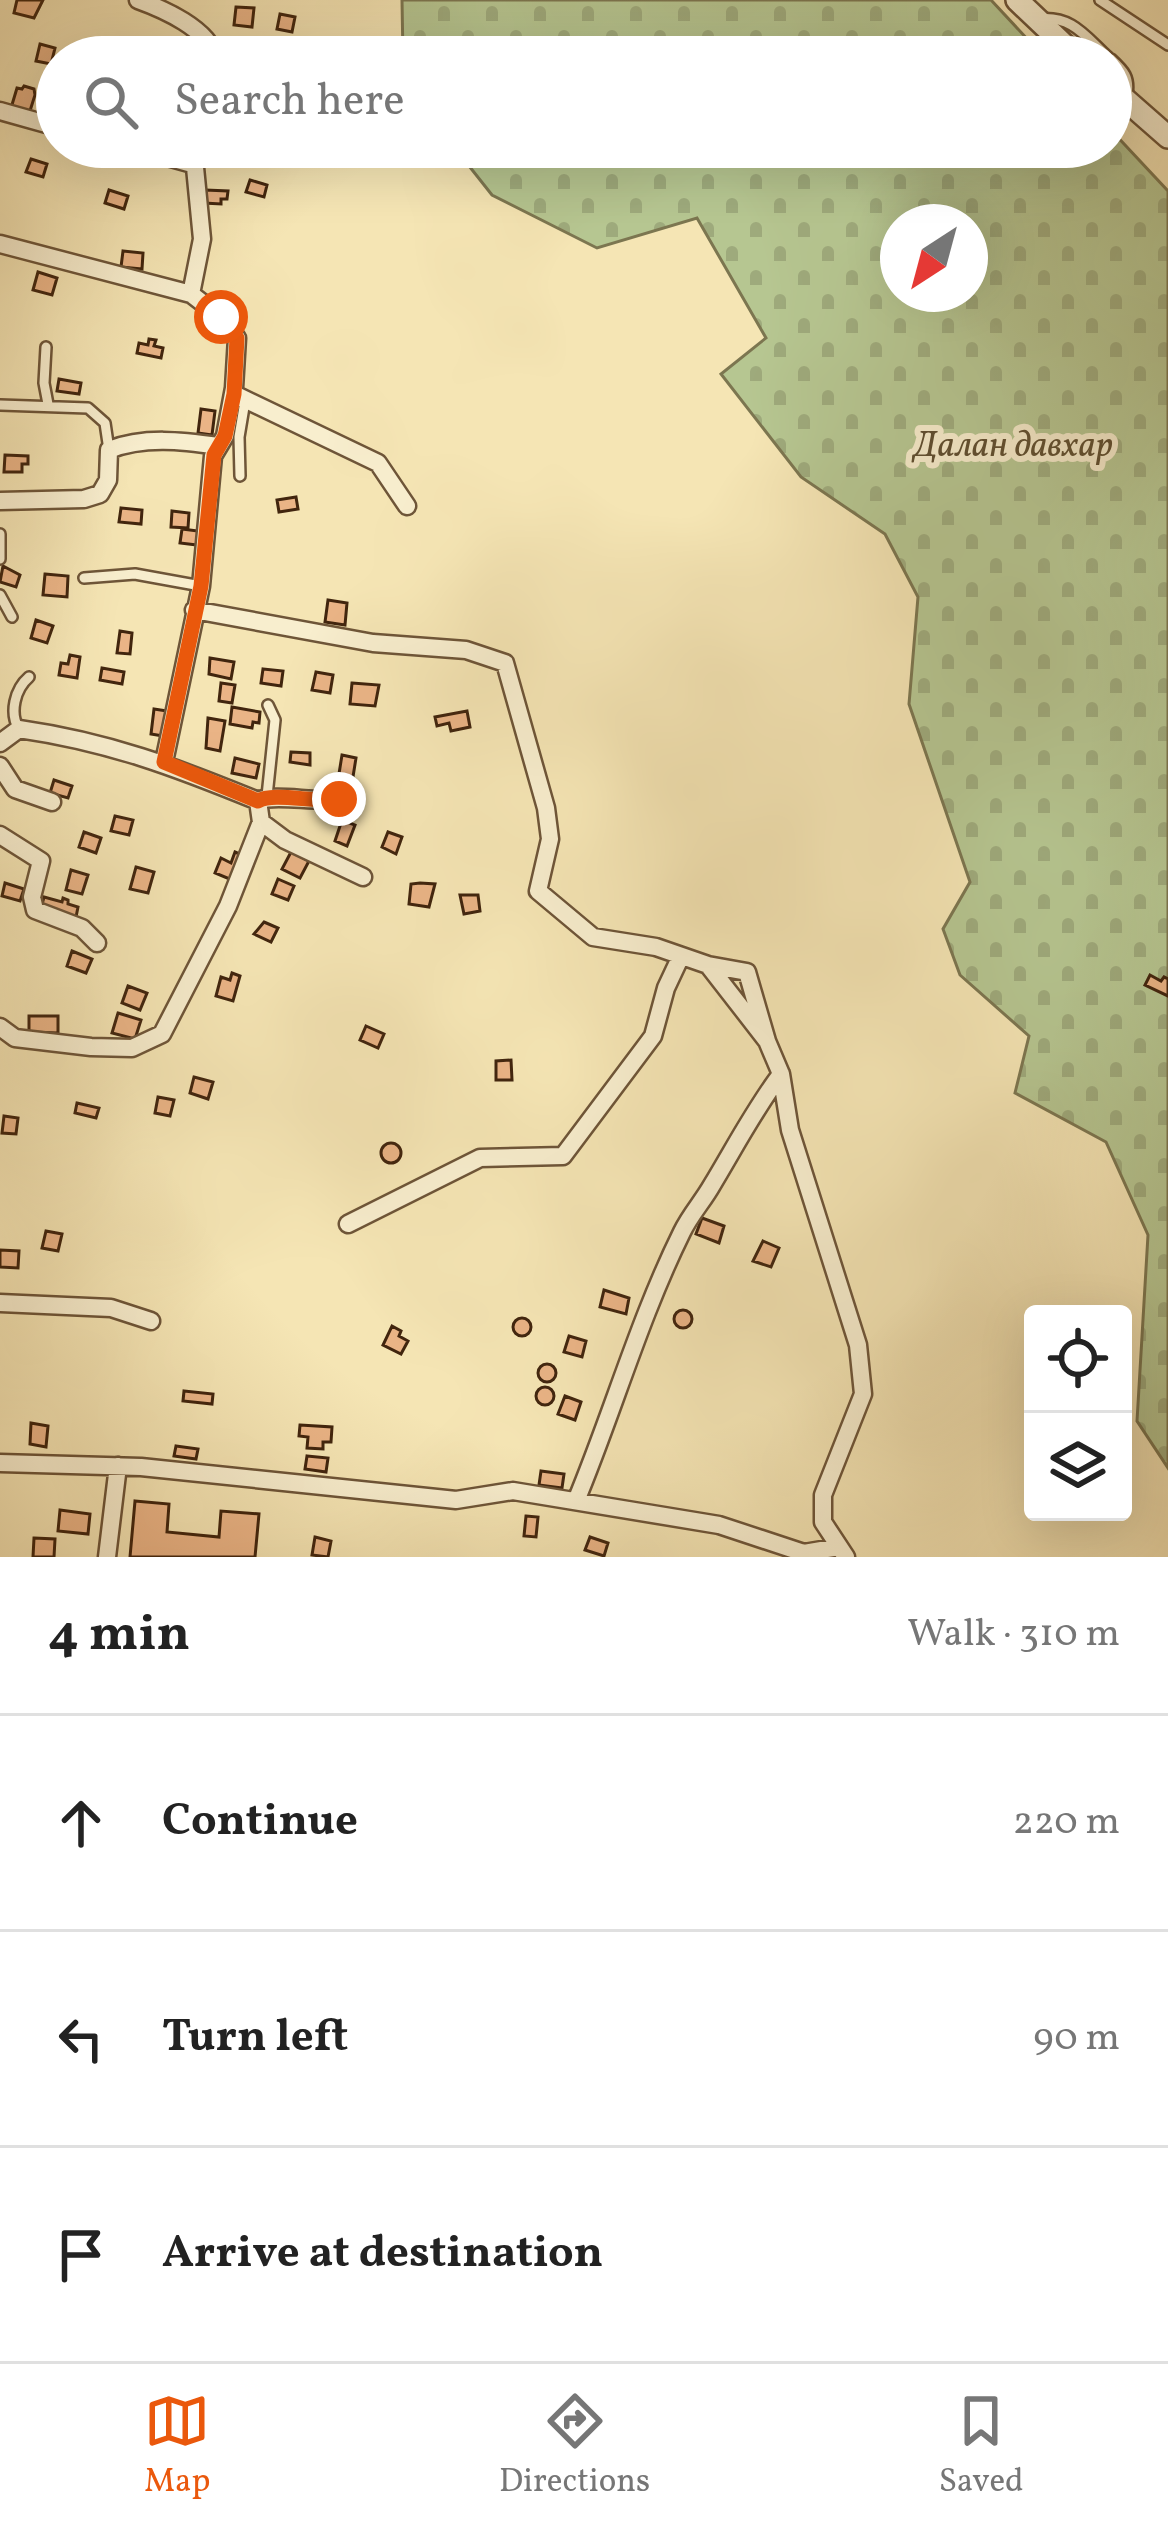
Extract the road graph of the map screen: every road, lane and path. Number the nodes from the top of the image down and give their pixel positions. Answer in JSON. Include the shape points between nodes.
{"nodes":[{"id":1,"x":138,"y":0,"type":"edge"},
{"id":2,"x":1017,"y":0,"type":"edge"},
{"id":3,"x":1100,"y":0,"type":"edge"},
{"id":4,"x":161,"y":4,"type":"edge"},
{"id":5,"x":1036,"y":19,"type":"junction"},
{"id":6,"x":200,"y":36,"type":"edge"},
{"id":7,"x":1054,"y":36,"type":"edge"},
{"id":8,"x":1085,"y":36,"type":"edge"},
{"id":9,"x":1168,"y":45,"type":"edge"},
{"id":10,"x":1132,"y":105,"type":"edge"},
{"id":11,"x":0,"y":111,"type":"edge"},
{"id":12,"x":36,"y":121,"type":"edge"},
{"id":13,"x":1168,"y":137,"type":"edge"},
{"id":14,"x":196,"y":168,"type":"edge"},
{"id":15,"x":0,"y":244,"type":"edge"},
{"id":16,"x":191,"y":294,"type":"junction"},
{"id":17,"x":46,"y":346,"type":"dead end"},
{"id":18,"x":239,"y":398,"type":"junction"},
{"id":19,"x":0,"y":404,"type":"edge"},
{"id":20,"x":48,"y":404,"type":"junction"},
{"id":21,"x":219,"y":446,"type":"junction"},
{"id":22,"x":109,"y":450,"type":"junction"},
{"id":23,"x":240,"y":476,"type":"dead end"},
{"id":24,"x":0,"y":501,"type":"edge"},
{"id":25,"x":407,"y":506,"type":"dead end"},
{"id":26,"x":0,"y":534,"type":"edge"},
{"id":27,"x":0,"y":559,"type":"edge"},
{"id":28,"x":85,"y":578,"type":"dead end"},
{"id":29,"x":201,"y":586,"type":"junction"},
{"id":30,"x":0,"y":595,"type":"edge"},
{"id":31,"x":194,"y":610,"type":"junction"},
{"id":32,"x":12,"y":617,"type":"dead end"},
{"id":33,"x":29,"y":676,"type":"dead end"},
{"id":34,"x":268,"y":706,"type":"dead end"},
{"id":35,"x":20,"y":729,"type":"junction"},
{"id":36,"x":0,"y":743,"type":"edge"},
{"id":37,"x":164,"y":762,"type":"junction"},
{"id":38,"x":0,"y":766,"type":"edge"},
{"id":39,"x":263,"y":799,"type":"junction"},
{"id":40,"x":339,"y":799,"type":"dead end"},
{"id":41,"x":52,"y":802,"type":"dead end"},
{"id":42,"x":261,"y":822,"type":"junction"},
{"id":43,"x":0,"y":835,"type":"edge"},
{"id":44,"x":363,"y":877,"type":"dead end"},
{"id":45,"x":98,"y":944,"type":"dead end"},
{"id":46,"x":681,"y":956,"type":"junction"},
{"id":47,"x":708,"y":965,"type":"junction"},
{"id":48,"x":0,"y":1027,"type":"edge"},
{"id":49,"x":767,"y":1041,"type":"junction"},
{"id":50,"x":781,"y":1075,"type":"junction"},
{"id":51,"x":348,"y":1224,"type":"dead end"},
{"id":52,"x":0,"y":1303,"type":"edge"},
{"id":53,"x":151,"y":1321,"type":"dead end"},
{"id":54,"x":0,"y":1463,"type":"edge"},
{"id":55,"x":118,"y":1466,"type":"junction"},
{"id":56,"x":576,"y":1501,"type":"junction"},
{"id":57,"x":843,"y":1552,"type":"edge"},
{"id":58,"x":802,"y":1555,"type":"edge"},
{"id":59,"x":107,"y":1557,"type":"edge"}],
"edges":[{"from":1,"to":4,"type":"street"},
{"from":2,"to":5,"type":"street"},
{"from":3,"to":9,"type":"lane"},
{"from":4,"to":6,"type":"street"},
{"from":5,"to":7,"type":"street"},
{"from":5,"to":8,"type":"lane","via":[[1058,16]]},
{"from":10,"to":13,"type":"street"},
{"from":11,"to":12,"type":"street"},
{"from":14,"to":16,"type":"street","via":[[202,238]]},
{"from":15,"to":16,"type":"street"},
{"from":16,"to":18,"type":"street","via":[[237,338]]},
{"from":17,"to":20,"type":"lane"},
{"from":18,"to":21,"type":"street"},
{"from":18,"to":23,"type":"lane"},
{"from":18,"to":25,"type":"street","via":[[378,463]]},
{"from":19,"to":20,"type":"lane"},
{"from":20,"to":22,"type":"lane","via":[[88,408],[105,423]]},
{"from":21,"to":22,"type":"street","via":[[173,440]]},
{"from":21,"to":29,"type":"street"},
{"from":22,"to":24,"type":"street","via":[[100,494]]},
{"from":26,"to":27,"type":"lane"},
{"from":28,"to":29,"type":"lane","via":[[135,574]]},
{"from":29,"to":31,"type":"street"},
{"from":30,"to":32,"type":"lane"},
{"from":31,"to":37,"type":"street"},
{"from":31,"to":46,"type":"street","via":[[373,643],[466,650],[505,663],[548,824],[538,891],[592,938]]},
{"from":33,"to":35,"type":"lane","via":[[16,693]]},
{"from":34,"to":39,"type":"lane","via":[[275,720]]},
{"from":35,"to":36,"type":"street"},
{"from":35,"to":37,"type":"street"},
{"from":37,"to":39,"type":"street"},
{"from":38,"to":41,"type":"street","via":[[15,789]]},
{"from":39,"to":40,"type":"street"},
{"from":39,"to":42,"type":"street"},
{"from":42,"to":44,"type":"street"},
{"from":42,"to":48,"type":"street","via":[[162,1034],[132,1048],[91,1047],[15,1038]]},
{"from":43,"to":45,"type":"street","via":[[41,861],[35,910],[82,928]]},
{"from":46,"to":47,"type":"street"},
{"from":46,"to":51,"type":"street","via":[[653,1036],[563,1156],[481,1158]]},
{"from":47,"to":49,"type":"street"},
{"from":47,"to":49,"type":"street","via":[[747,972]]},
{"from":49,"to":50,"type":"street"},
{"from":50,"to":56,"type":"street","via":[[683,1228]]},
{"from":50,"to":57,"type":"street","via":[[790,1130],[858,1346],[862,1394],[823,1495],[823,1522]]},
{"from":52,"to":53,"type":"street","via":[[111,1308]]},
{"from":54,"to":55,"type":"street"},
{"from":55,"to":56,"type":"street","via":[[456,1500],[513,1491]]},
{"from":55,"to":59,"type":"street"},
{"from":56,"to":58,"type":"street","via":[[719,1526]]},
{"from":57,"to":58,"type":"street"}]}
